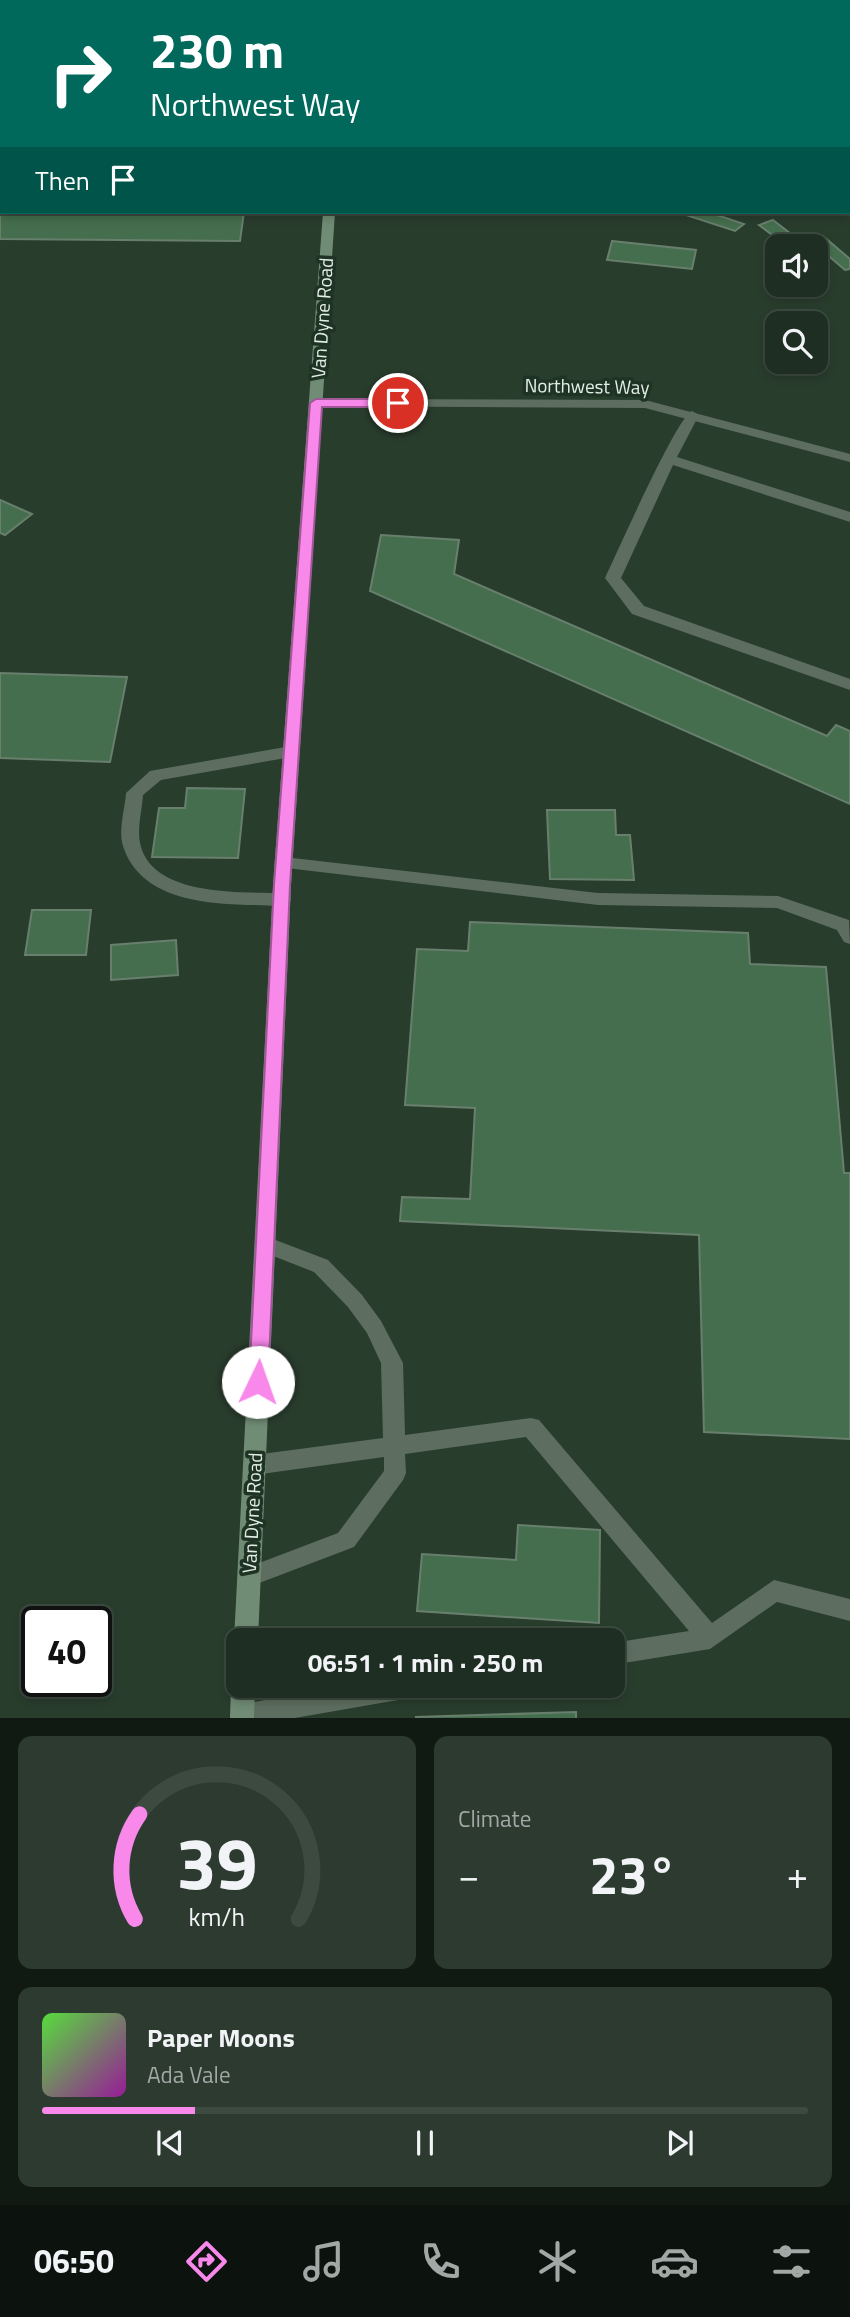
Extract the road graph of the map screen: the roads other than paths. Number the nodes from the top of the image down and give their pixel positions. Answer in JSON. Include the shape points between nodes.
{"nodes":[{"id":1,"x":329,"y":214,"type":"edge"},
{"id":2,"x":316,"y":403,"type":"junction"},
{"id":3,"x":692,"y":415,"type":"junction"},
{"id":4,"x":850,"y":458,"type":"edge"},
{"id":5,"x":669,"y":459,"type":"junction"},
{"id":6,"x":850,"y":517,"type":"edge"},
{"id":7,"x":850,"y":685,"type":"edge"},
{"id":8,"x":291,"y":752,"type":"junction"},
{"id":9,"x":284,"y":863,"type":"junction"},
{"id":10,"x":282,"y":899,"type":"junction"},
{"id":11,"x":850,"y":937,"type":"edge"},
{"id":12,"x":265,"y":1244,"type":"junction"},
{"id":13,"x":394,"y":1446,"type":"junction"},
{"id":14,"x":254,"y":1465,"type":"junction"},
{"id":15,"x":249,"y":1577,"type":"junction"},
{"id":16,"x":850,"y":1610,"type":"edge"},
{"id":17,"x":247,"y":1628,"type":"edge"},
{"id":18,"x":710,"y":1638,"type":"junction"},
{"id":19,"x":625,"y":1652,"type":"edge"},
{"id":20,"x":243,"y":1698,"type":"edge"},
{"id":21,"x":346,"y":1698,"type":"edge"},
{"id":22,"x":242,"y":1716,"type":"edge"}],
"edges":[{"from":1,"to":2,"type":"street","name":"Van Dyne Road"},
{"from":2,"to":3,"type":"street","name":"Northwest Way","via":[[645,404]]},
{"from":2,"to":8,"type":"street","name":"Van Dyne Road"},
{"from":3,"to":4,"type":"street","name":"Northwest Way"},
{"from":3,"to":5,"type":"street"},
{"from":5,"to":6,"type":"street"},
{"from":5,"to":7,"type":"street","via":[[613,578],[638,610]]},
{"from":8,"to":9,"type":"street","name":"Van Dyne Road"},
{"from":8,"to":10,"type":"street","via":[[156,775],[135,793],[131,845],[142,866],[164,884],[208,897]]},
{"from":9,"to":10,"type":"street","name":"Van Dyne Road"},
{"from":9,"to":11,"type":"street","via":[[598,899],[778,902],[843,925]]},
{"from":10,"to":12,"type":"street","name":"Van Dyne Road"},
{"from":12,"to":13,"type":"street","via":[[321,1266],[374,1327],[392,1363]]},
{"from":12,"to":14,"type":"street","name":"Van Dyne Road"},
{"from":13,"to":14,"type":"street"},
{"from":13,"to":15,"type":"street","via":[[395,1473],[346,1540]]},
{"from":13,"to":18,"type":"street","via":[[531,1427]]},
{"from":14,"to":15,"type":"street","name":"Van Dyne Road"},
{"from":15,"to":17,"type":"street","name":"Van Dyne Road"},
{"from":16,"to":18,"type":"street","via":[[774,1591]]},
{"from":18,"to":19,"type":"street"},
{"from":20,"to":22,"type":"street"},
{"from":21,"to":22,"type":"street"}]}
